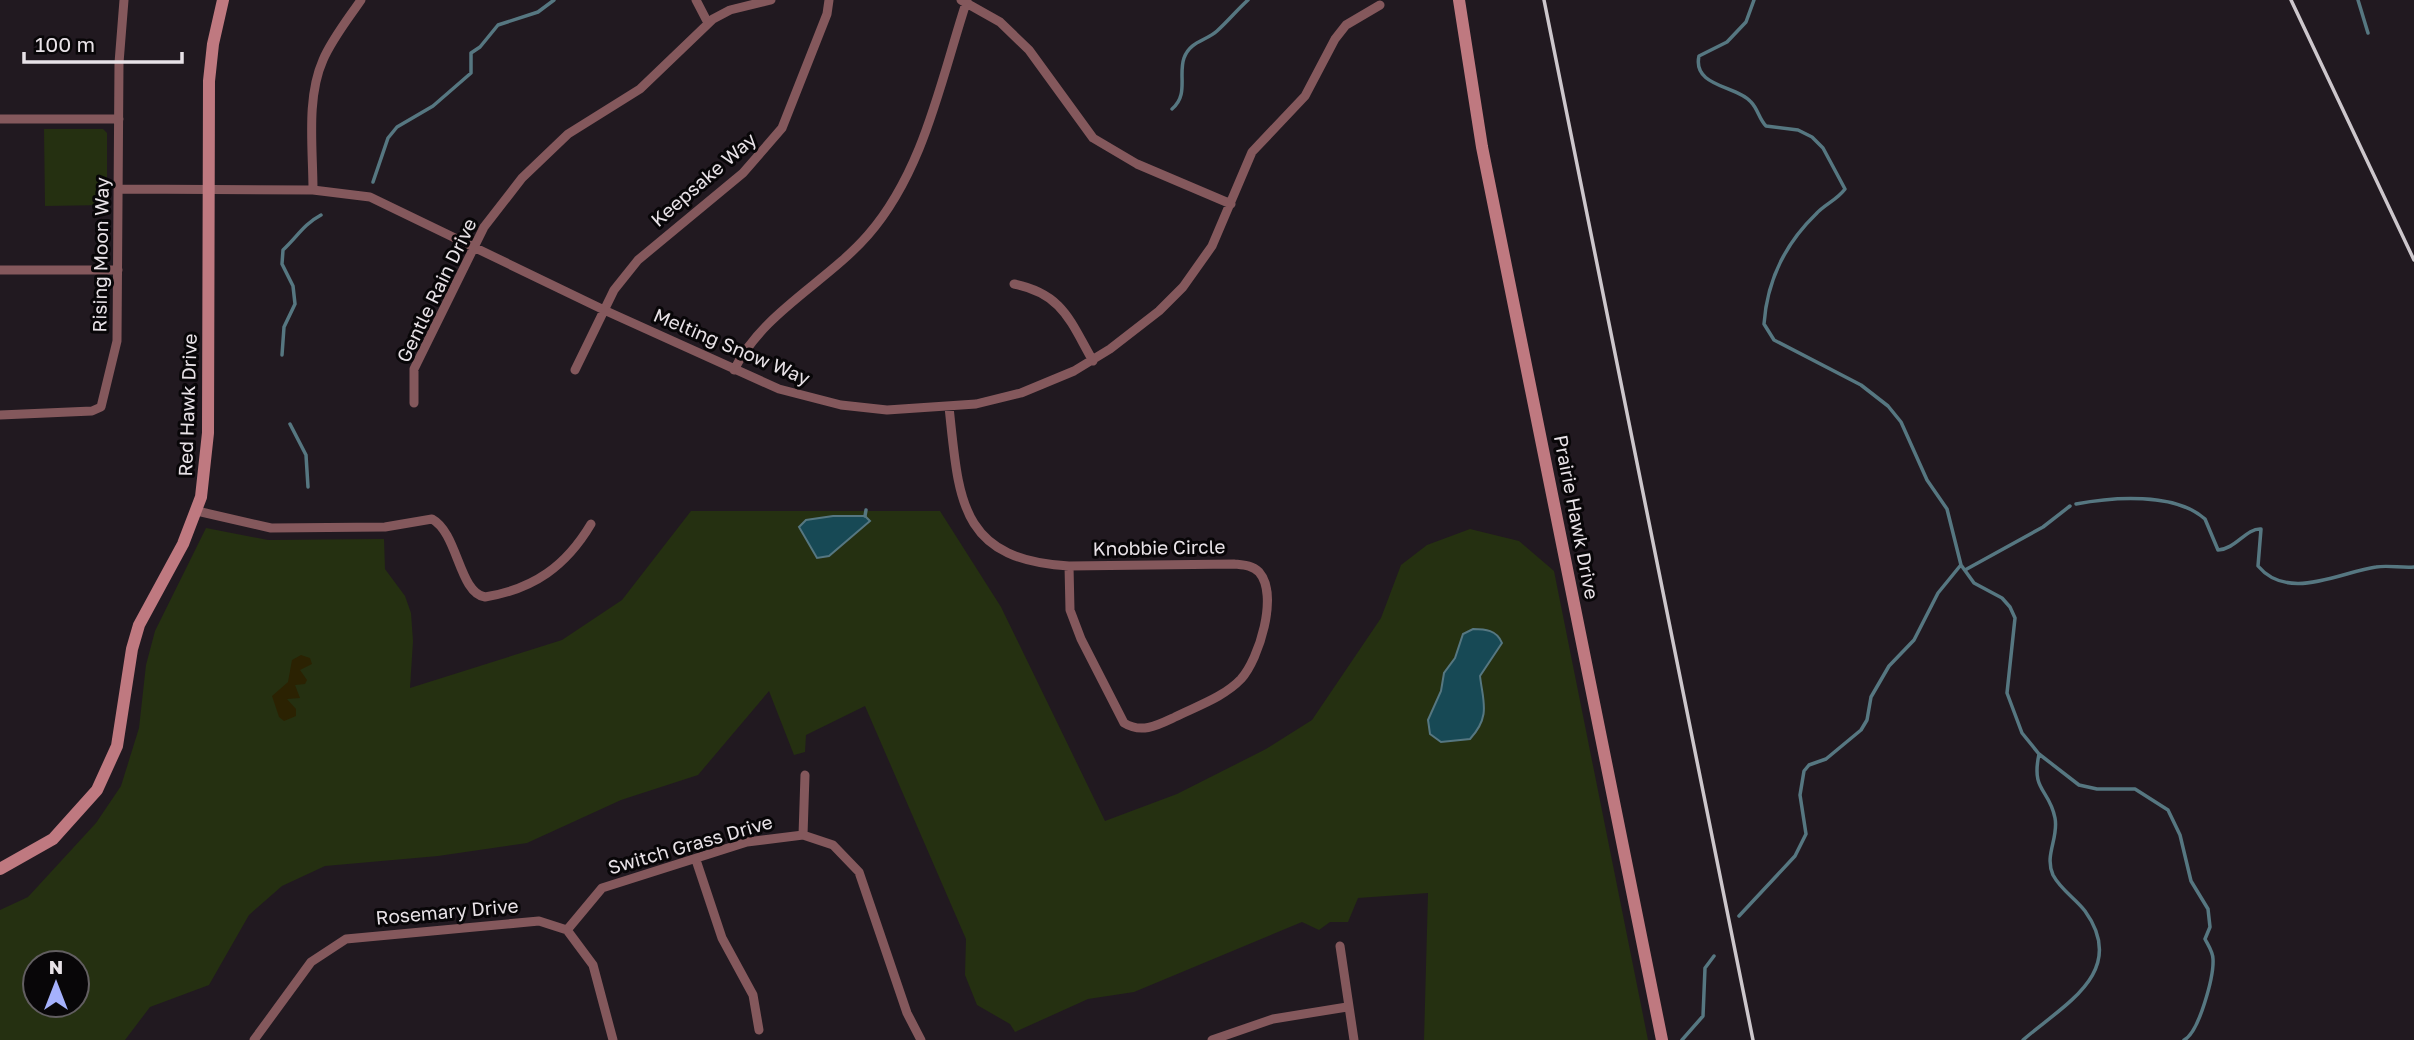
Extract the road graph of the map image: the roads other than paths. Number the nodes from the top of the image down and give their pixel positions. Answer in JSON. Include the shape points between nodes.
{"nodes":[{"id":1,"x":124,"y":0,"type":"edge"},
{"id":2,"x":223,"y":0,"type":"edge"},
{"id":3,"x":361,"y":0,"type":"edge"},
{"id":4,"x":696,"y":0,"type":"edge"},
{"id":5,"x":771,"y":0,"type":"edge"},
{"id":6,"x":829,"y":0,"type":"edge"},
{"id":7,"x":1459,"y":0,"type":"edge"},
{"id":8,"x":965,"y":1,"type":"edge"},
{"id":9,"x":1380,"y":5,"type":"dead end"},
{"id":10,"x":708,"y":23,"type":"junction"},
{"id":11,"x":0,"y":119,"type":"edge"},
{"id":12,"x":119,"y":119,"type":"junction"},
{"id":13,"x":120,"y":189,"type":"junction"},
{"id":14,"x":209,"y":190,"type":"junction"},
{"id":15,"x":313,"y":190,"type":"junction"},
{"id":16,"x":1231,"y":204,"type":"junction"},
{"id":17,"x":474,"y":246,"type":"junction"},
{"id":18,"x":0,"y":270,"type":"edge"},
{"id":19,"x":118,"y":270,"type":"junction"},
{"id":20,"x":1014,"y":284,"type":"dead end"},
{"id":21,"x":604,"y":310,"type":"junction"},
{"id":22,"x":1093,"y":361,"type":"junction"},
{"id":23,"x":575,"y":370,"type":"dead end"},
{"id":24,"x":734,"y":370,"type":"junction"},
{"id":25,"x":414,"y":403,"type":"dead end"},
{"id":26,"x":949,"y":407,"type":"junction"},
{"id":27,"x":0,"y":415,"type":"edge"},
{"id":28,"x":197,"y":511,"type":"junction"},
{"id":29,"x":591,"y":524,"type":"dead end"},
{"id":30,"x":1069,"y":566,"type":"junction"},
{"id":31,"x":805,"y":775,"type":"dead end"},
{"id":32,"x":803,"y":835,"type":"junction"},
{"id":33,"x":696,"y":860,"type":"junction"},
{"id":34,"x":0,"y":869,"type":"edge"},
{"id":35,"x":567,"y":930,"type":"junction"},
{"id":36,"x":1340,"y":946,"type":"dead end"},
{"id":37,"x":1347,"y":1007,"type":"junction"},
{"id":38,"x":760,"y":1030,"type":"dead end"},
{"id":39,"x":254,"y":1040,"type":"edge"},
{"id":40,"x":613,"y":1040,"type":"edge"},
{"id":41,"x":921,"y":1040,"type":"edge"},
{"id":42,"x":1212,"y":1040,"type":"edge"},
{"id":43,"x":1354,"y":1040,"type":"edge"},
{"id":44,"x":1662,"y":1040,"type":"edge"}],
"edges":[{"from":1,"to":12,"type":"street","name":"Rising Moon Way"},
{"from":2,"to":14,"type":"street","name":"Red Hawk Drive","via":[[210,73]]},
{"from":3,"to":15,"type":"street","via":[[328,49],[318,73]]},
{"from":4,"to":10,"type":"street"},
{"from":5,"to":10,"type":"street","name":"Gentle Rain Drive","via":[[730,10]]},
{"from":6,"to":21,"type":"street","name":"Keepsake Way","via":[[824,24],[782,128],[743,173],[638,260]]},
{"from":7,"to":44,"type":"street","name":"Prairie Hawk Drive","via":[[1482,147]]},
{"from":8,"to":16,"type":"street","via":[[1000,22],[1029,50],[1093,138],[1137,164]]},
{"from":8,"to":24,"type":"street","via":[[917,152],[882,218],[827,276],[758,331]]},
{"from":9,"to":16,"type":"street","name":"Melting Snow Way","via":[[1346,25],[1335,39],[1305,96],[1252,152]]},
{"from":10,"to":17,"type":"street","name":"Gentle Rain Drive","via":[[640,89],[568,134],[541,157],[501,203]]},
{"from":11,"to":12,"type":"street"},
{"from":12,"to":13,"type":"street","name":"Rising Moon Way"},
{"from":13,"to":14,"type":"street","name":"Melting Snow Way"},
{"from":13,"to":19,"type":"street","name":"Rising Moon Way"},
{"from":14,"to":15,"type":"street","name":"Melting Snow Way"},
{"from":14,"to":28,"type":"street","name":"Red Hawk Drive","via":[[208,433]]},
{"from":15,"to":17,"type":"street","name":"Melting Snow Way","via":[[382,201]]},
{"from":16,"to":22,"type":"street","name":"Melting Snow Way","via":[[1212,246],[1183,287],[1159,312]]},
{"from":17,"to":21,"type":"street","name":"Melting Snow Way"},
{"from":17,"to":25,"type":"street","name":"Gentle Rain Drive","via":[[414,369]]},
{"from":18,"to":19,"type":"street"},
{"from":19,"to":27,"type":"street","name":"Rising Moon Way","via":[[117,341],[101,407],[72,414]]},
{"from":20,"to":22,"type":"street","via":[[1033,288],[1059,303]]},
{"from":21,"to":23,"type":"street","name":"Keepsake Way"},
{"from":21,"to":24,"type":"street","name":"Melting Snow Way"},
{"from":22,"to":26,"type":"street","name":"Melting Snow Way","via":[[1021,393]]},
{"from":24,"to":26,"type":"street","name":"Melting Snow Way","via":[[779,389],[842,405],[887,410]]},
{"from":26,"to":30,"type":"street","via":[[957,486],[972,524],[1003,552],[1040,565]]},
{"from":28,"to":29,"type":"street","via":[[271,528],[385,527],[432,519],[444,529],[472,589],[485,597],[548,575],[565,561]]},
{"from":28,"to":34,"type":"street","name":"Red Hawk Drive","via":[[139,625],[117,746],[97,790],[53,839]]},
{"from":30,"to":30,"type":"street","name":"Knobbie Circle","via":[[1252,566],[1265,587],[1265,624],[1256,655],[1239,681],[1225,691],[1151,727],[1133,728],[1117,713],[1070,610]]},
{"from":31,"to":32,"type":"street"},
{"from":32,"to":33,"type":"street","name":"Switch Grass Drive","via":[[747,842]]},
{"from":32,"to":41,"type":"street","name":"Switch Grass Drive","via":[[833,845],[859,872],[906,1013]]},
{"from":33,"to":35,"type":"street","name":"Switch Grass Drive","via":[[602,888]]},
{"from":33,"to":38,"type":"street","via":[[722,938],[753,995]]},
{"from":35,"to":39,"type":"street","name":"Rosemary Drive","via":[[539,921],[346,939],[311,962]]},
{"from":35,"to":40,"type":"street","via":[[593,965]]},
{"from":36,"to":37,"type":"street"},
{"from":37,"to":42,"type":"street","via":[[1273,1019]]},
{"from":37,"to":43,"type":"street"}]}
